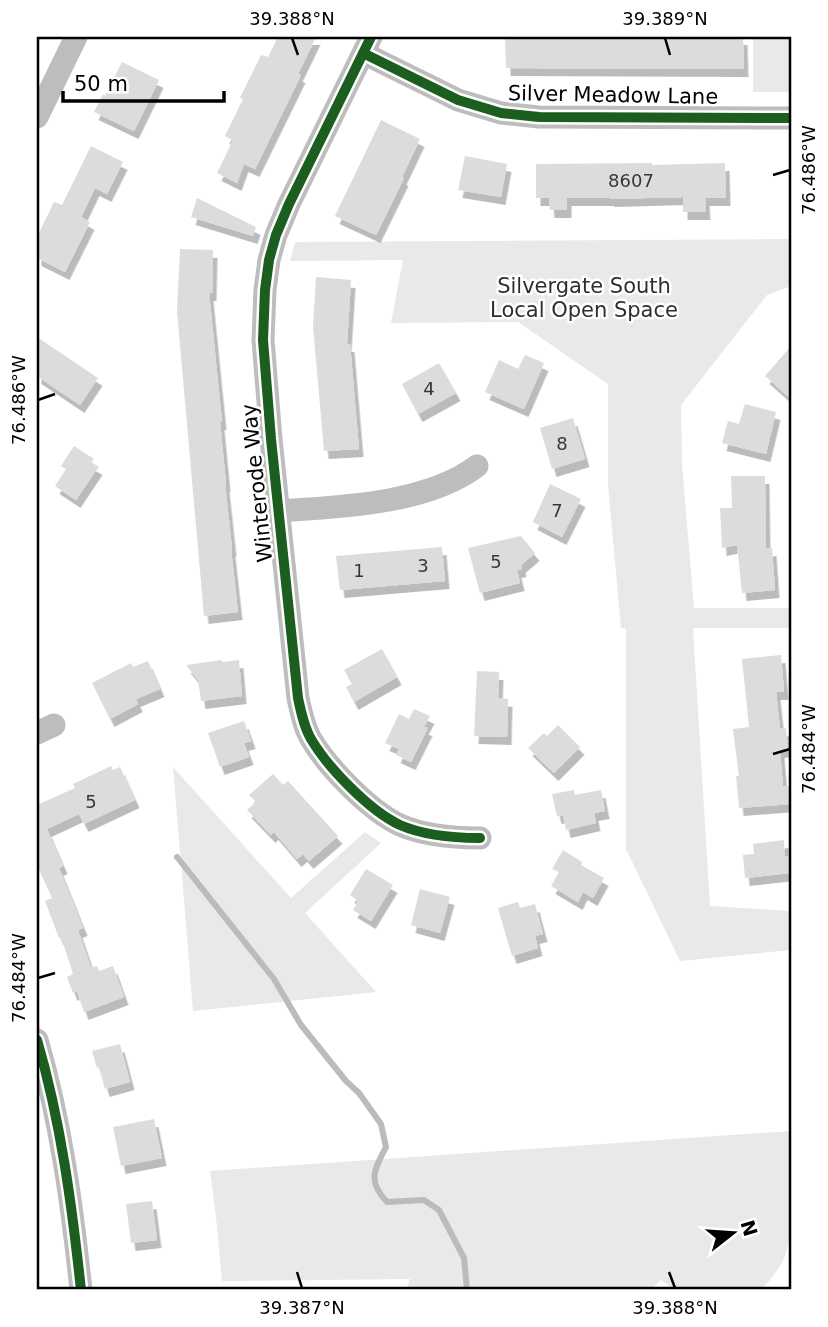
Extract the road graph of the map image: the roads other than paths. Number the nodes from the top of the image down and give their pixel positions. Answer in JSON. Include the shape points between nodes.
{"nodes":[{"id":1,"x":76,"y":37,"type":"edge"},
{"id":2,"x":367,"y":45,"type":"edge"},
{"id":3,"x":37,"y":117,"type":"edge"},
{"id":4,"x":791,"y":118,"type":"edge"},
{"id":5,"x":477,"y":467,"type":"dead end"},
{"id":6,"x":278,"y":511,"type":"junction"},
{"id":7,"x":480,"y":838,"type":"dead end"},
{"id":8,"x":37,"y":1040,"type":"edge"},
{"id":9,"x":80,"y":1290,"type":"edge"}],
"edges":[{"from":1,"to":3,"type":"street"},
{"from":2,"to":4,"type":"street","name":"Silver Meadow Lane","via":[[458,100],[501,113]]},
{"from":2,"to":6,"type":"street","name":"Winterode Way","via":[[289,204],[269,260],[263,340]]},
{"from":5,"to":6,"type":"street","via":[[454,482],[414,495]]},
{"from":6,"to":7,"type":"street","name":"Winterode Way","via":[[298,698],[311,738],[352,789],[383,815],[424,833]]},
{"from":8,"to":9,"type":"street","via":[[61,1140]]}]}
